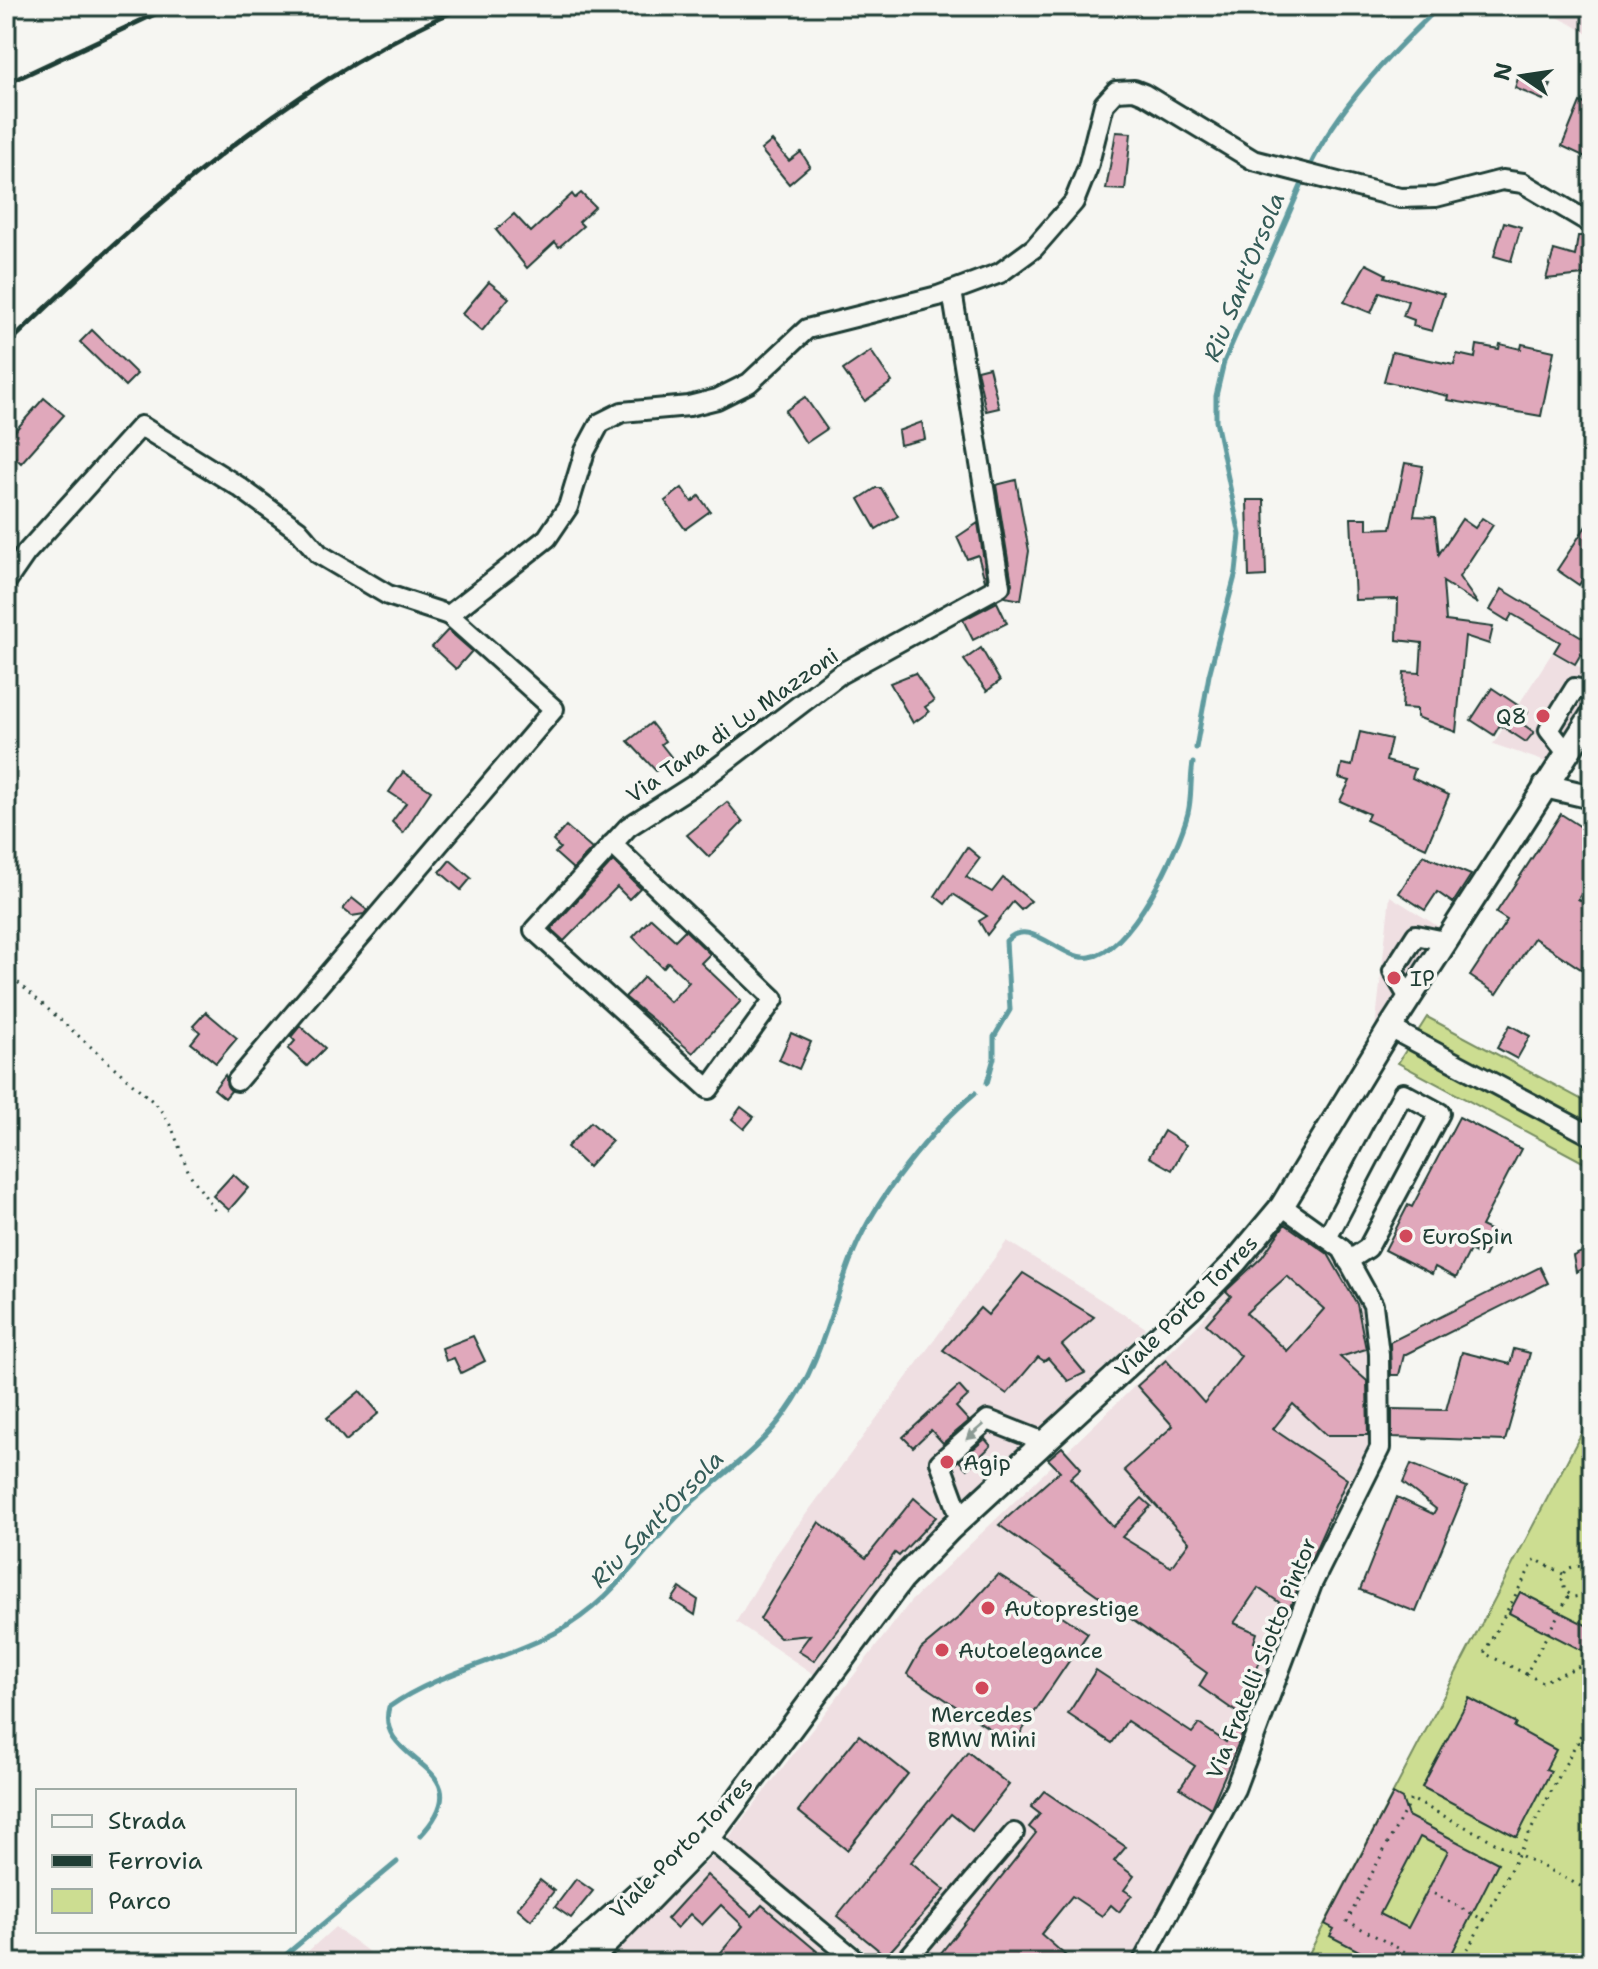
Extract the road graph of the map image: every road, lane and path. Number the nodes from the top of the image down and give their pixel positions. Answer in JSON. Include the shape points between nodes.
{"nodes":[{"id":1,"x":1592,"y":224,"type":"edge"},
{"id":2,"x":952,"y":291,"type":"junction"},
{"id":3,"x":6,"y":582,"type":"edge"},
{"id":4,"x":449,"y":615,"type":"junction"},
{"id":5,"x":1592,"y":691,"type":"edge"},
{"id":6,"x":1592,"y":715,"type":"edge"},
{"id":7,"x":1567,"y":753,"type":"junction"},
{"id":8,"x":1545,"y":786,"type":"junction"},
{"id":9,"x":1592,"y":797,"type":"edge"},
{"id":10,"x":612,"y":844,"type":"junction"},
{"id":11,"x":6,"y":972,"type":"edge"},
{"id":12,"x":1390,"y":1028,"type":"junction"},
{"id":13,"x":237,"y":1081,"type":"dead end"},
{"id":14,"x":1592,"y":1136,"type":"edge"},
{"id":15,"x":1282,"y":1206,"type":"junction"},
{"id":16,"x":216,"y":1212,"type":"dead end"},
{"id":17,"x":1327,"y":1238,"type":"junction"},
{"id":18,"x":1348,"y":1261,"type":"junction"},
{"id":19,"x":1044,"y":1442,"type":"junction"},
{"id":20,"x":961,"y":1519,"type":"junction"},
{"id":21,"x":1563,"y":1574,"type":"junction"},
{"id":22,"x":1592,"y":1576,"type":"edge"},
{"id":23,"x":1592,"y":1587,"type":"edge"},
{"id":24,"x":1569,"y":1595,"type":"junction"},
{"id":25,"x":1592,"y":1654,"type":"edge"},
{"id":26,"x":1526,"y":1674,"type":"junction"},
{"id":27,"x":1592,"y":1714,"type":"edge"},
{"id":28,"x":1577,"y":1742,"type":"junction"},
{"id":29,"x":1592,"y":1750,"type":"edge"},
{"id":30,"x":765,"y":1762,"type":"junction"},
{"id":31,"x":1014,"y":1833,"type":"dead end"},
{"id":32,"x":709,"y":1838,"type":"junction"},
{"id":33,"x":1519,"y":1854,"type":"junction"},
{"id":34,"x":1427,"y":1890,"type":"dead end"},
{"id":35,"x":1592,"y":1892,"type":"edge"},
{"id":36,"x":1484,"y":1920,"type":"junction"},
{"id":37,"x":1592,"y":1952,"type":"edge"},
{"id":38,"x":560,"y":1963,"type":"edge"},
{"id":39,"x":587,"y":1963,"type":"edge"},
{"id":40,"x":859,"y":1963,"type":"edge"},
{"id":41,"x":904,"y":1963,"type":"edge"},
{"id":42,"x":1142,"y":1963,"type":"edge"},
{"id":43,"x":1426,"y":1963,"type":"edge"},
{"id":44,"x":1460,"y":1963,"type":"edge"},
{"id":45,"x":1586,"y":1963,"type":"edge"}],
"edges":[{"from":1,"to":2,"type":"street","via":[[1523,183],[1502,180],[1436,197],[1400,198],[1287,169],[1237,153],[1144,94],[1116,91],[1104,104],[1080,188],[1061,221],[1000,273]]},
{"from":2,"to":4,"type":"street","via":[[807,329],[749,383],[717,399],[622,412],[600,423],[585,451],[568,507],[547,538]]},
{"from":2,"to":10,"type":"street","name":"Via Tana di Lu Mazzoni","via":[[1000,586],[840,674],[700,781],[628,827]]},
{"from":3,"to":4,"type":"street","via":[[141,426],[238,486],[298,530],[319,554],[388,595]]},
{"from":4,"to":13,"type":"street","via":[[554,709]]},
{"from":5,"to":7,"type":"street","via":[[1575,688],[1549,730]]},
{"from":6,"to":7,"type":"main road","name":"Viale Porto Torres"},
{"from":7,"to":8,"type":"main road","name":"Viale Porto Torres"},
{"from":8,"to":9,"type":"main road"},
{"from":8,"to":12,"type":"main road","name":"Viale Porto Torres"},
{"from":10,"to":10,"type":"street","name":"Via Tana di Lu Mazzoni","via":[[534,930],[709,1089],[774,999]]},
{"from":11,"to":16,"type":"path","via":[[158,1106],[189,1173]]},
{"from":12,"to":14,"type":"street"},
{"from":12,"to":15,"type":"main road","name":"Viale Porto Torres"},
{"from":15,"to":17,"type":"street","name":"Via Fratelli Siotto Pintor"},
{"from":15,"to":19,"type":"main road","name":"Viale Porto Torres","via":[[1190,1308]]},
{"from":17,"to":18,"type":"street","name":"Via Fratelli Siotto Pintor"},
{"from":17,"to":18,"type":"street","via":[[1403,1093],[1440,1113],[1368,1248]]},
{"from":18,"to":42,"type":"street","name":"Via Fratelli Siotto Pintor","via":[[1373,1305],[1380,1448],[1312,1584],[1235,1789]]},
{"from":19,"to":20,"type":"main road","name":"Viale Porto Torres"},
{"from":19,"to":20,"type":"street","one_way":true,"via":[[988,1420],[940,1462]]},
{"from":20,"to":30,"type":"main road","name":"Viale Porto Torres","via":[[902,1579]]},
{"from":21,"to":22,"type":"path","via":[[1576,1565]]},
{"from":21,"to":24,"type":"path","via":[[1562,1586]]},
{"from":21,"to":26,"type":"path","via":[[1535,1559],[1484,1653]]},
{"from":23,"to":24,"type":"path","via":[[1580,1597]]},
{"from":24,"to":26,"type":"path"},
{"from":25,"to":26,"type":"path","via":[[1587,1663],[1542,1682]]},
{"from":27,"to":28,"type":"path"},
{"from":28,"to":29,"type":"path"},
{"from":28,"to":33,"type":"path"},
{"from":30,"to":32,"type":"main road","name":"Viale Porto Torres"},
{"from":30,"to":38,"type":"main road","name":"Viale Porto Torres","via":[[634,1897]]},
{"from":31,"to":41,"type":"street"},
{"from":32,"to":39,"type":"main road","name":"Viale Porto Torres"},
{"from":32,"to":40,"type":"street"},
{"from":33,"to":35,"type":"path"},
{"from":33,"to":36,"type":"path"},
{"from":33,"to":43,"type":"path","via":[[1411,1799],[1347,1921]]},
{"from":34,"to":36,"type":"path"},
{"from":36,"to":44,"type":"path"},
{"from":37,"to":45,"type":"path"}]}
